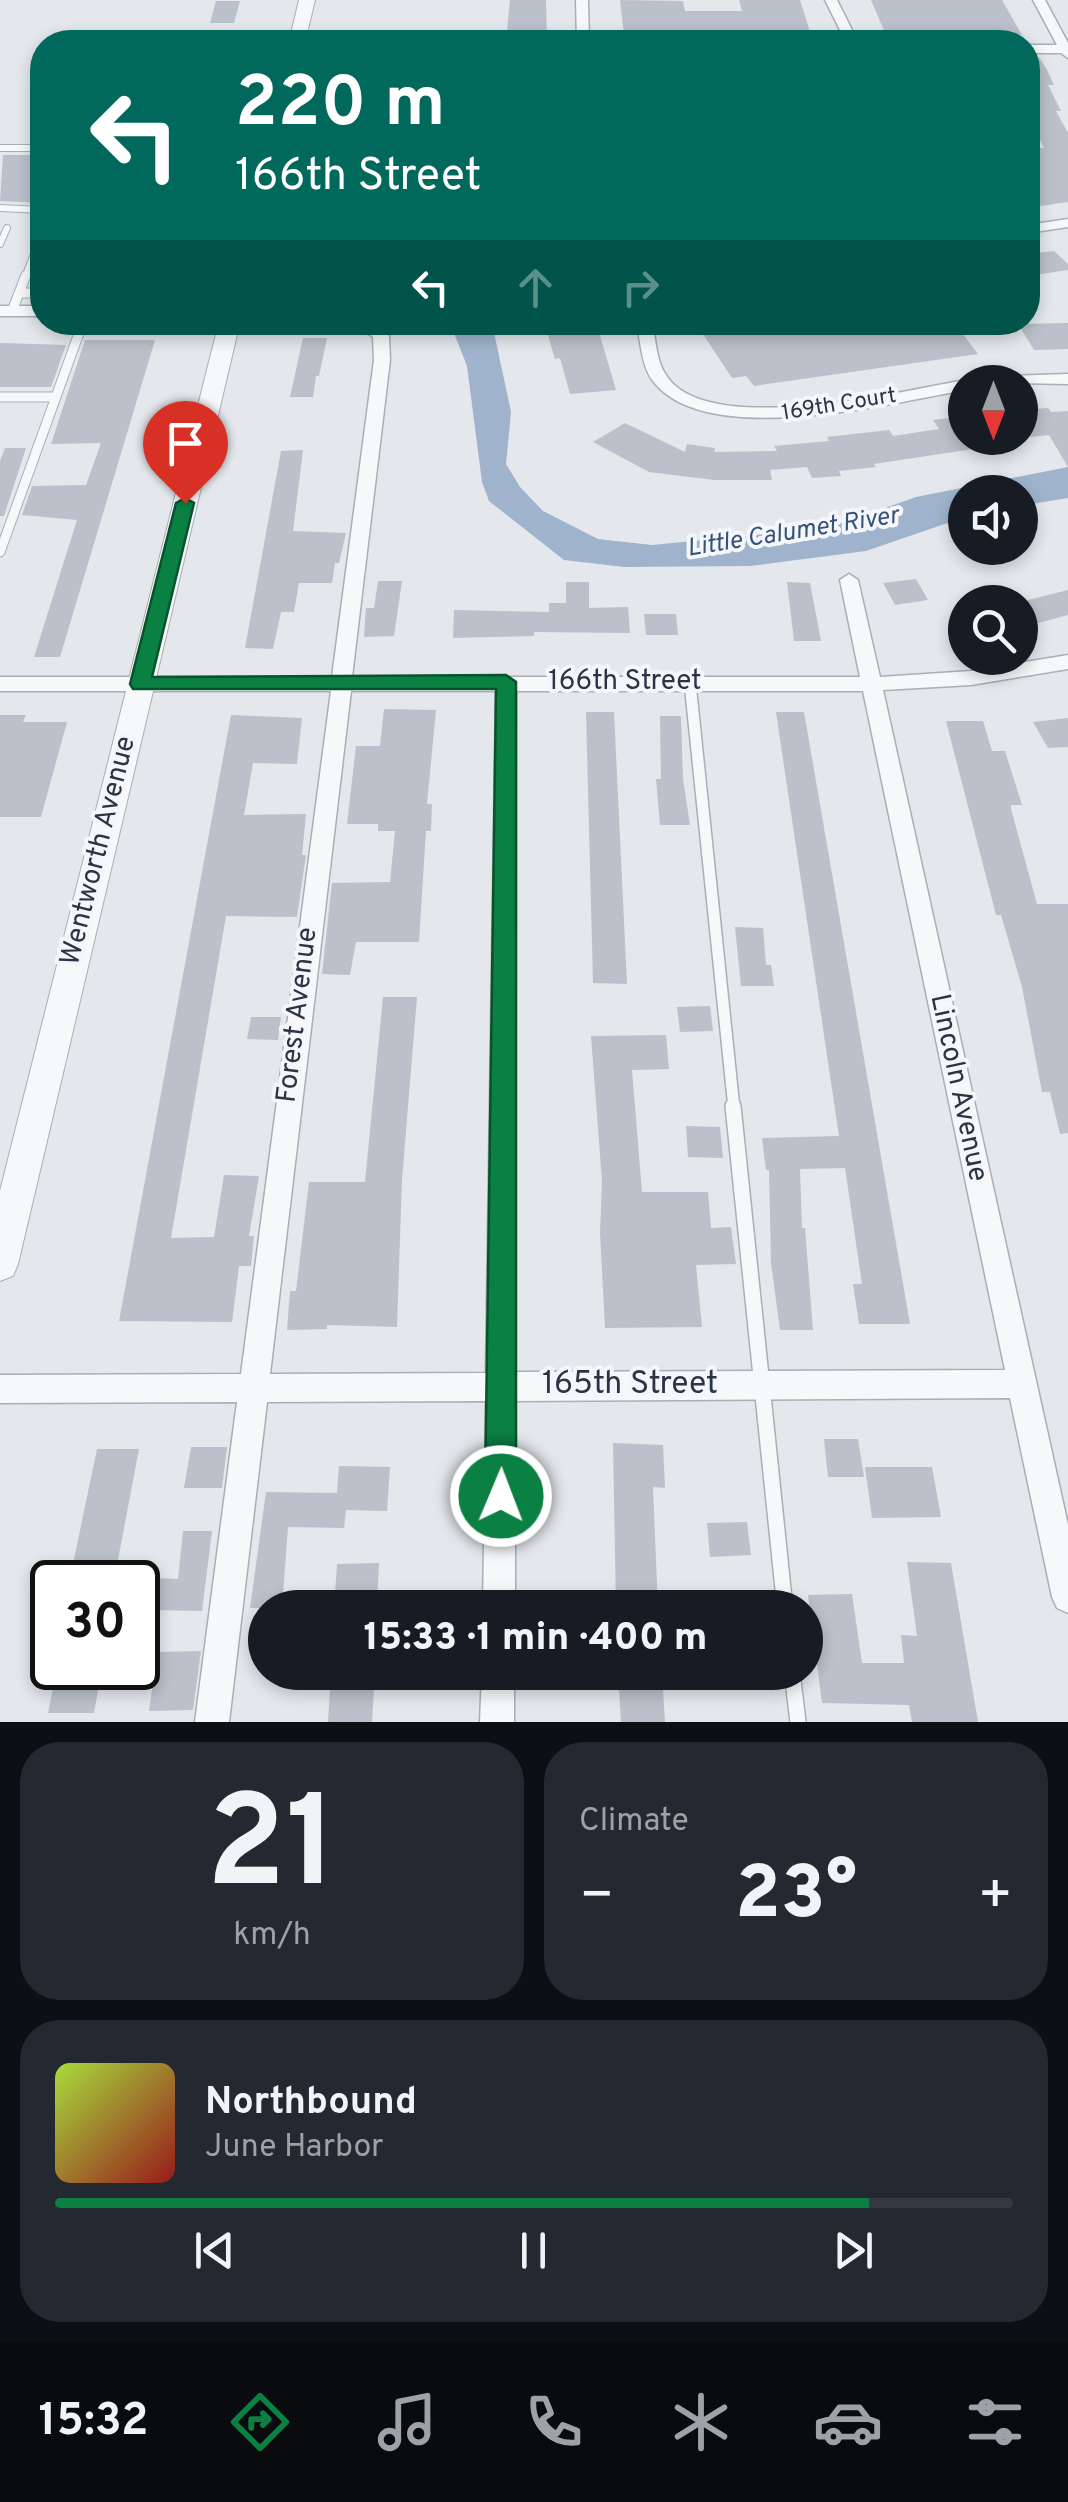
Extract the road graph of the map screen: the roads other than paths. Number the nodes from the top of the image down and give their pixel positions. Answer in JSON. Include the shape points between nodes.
{"nodes":[{"id":1,"x":307,"y":0,"type":"edge"},
{"id":2,"x":582,"y":0,"type":"edge"},
{"id":3,"x":831,"y":0,"type":"edge"},
{"id":4,"x":1038,"y":0,"type":"edge"},
{"id":5,"x":300,"y":30,"type":"edge"},
{"id":6,"x":583,"y":30,"type":"edge"},
{"id":7,"x":846,"y":30,"type":"edge"},
{"id":8,"x":1040,"y":51,"type":"edge"},
{"id":9,"x":1067,"y":52,"type":"edge"},
{"id":10,"x":0,"y":148,"type":"edge"},
{"id":11,"x":30,"y":148,"type":"edge"},
{"id":12,"x":0,"y":208,"type":"edge"},
{"id":13,"x":30,"y":209,"type":"edge"},
{"id":14,"x":1068,"y":224,"type":"edge"},
{"id":15,"x":6,"y":228,"type":"dead end"},
{"id":16,"x":1040,"y":228,"type":"edge"},
{"id":17,"x":0,"y":244,"type":"edge"},
{"id":18,"x":30,"y":265,"type":"edge"},
{"id":19,"x":19,"y":293,"type":"junction"},
{"id":20,"x":30,"y":293,"type":"edge"},
{"id":21,"x":6,"y":311,"type":"edge"},
{"id":22,"x":78,"y":335,"type":"edge"},
{"id":23,"x":227,"y":335,"type":"edge"},
{"id":24,"x":380,"y":335,"type":"edge"},
{"id":25,"x":648,"y":335,"type":"edge"},
{"id":26,"x":1068,"y":379,"type":"edge"},
{"id":27,"x":1038,"y":380,"type":"edge"},
{"id":28,"x":948,"y":388,"type":"edge"},
{"id":29,"x":0,"y":397,"type":"edge"},
{"id":30,"x":56,"y":397,"type":"junction"},
{"id":31,"x":0,"y":552,"type":"edge"},
{"id":32,"x":849,"y":580,"type":"dead end"},
{"id":33,"x":1068,"y":662,"type":"edge"},
{"id":34,"x":506,"y":682,"type":"junction"},
{"id":35,"x":340,"y":683,"type":"junction"},
{"id":36,"x":690,"y":683,"type":"junction"},
{"id":37,"x":0,"y":684,"type":"edge"},
{"id":38,"x":140,"y":684,"type":"junction"},
{"id":39,"x":871,"y":684,"type":"junction"},
{"id":40,"x":0,"y":1264,"type":"edge"},
{"id":41,"x":1021,"y":1384,"type":"junction"},
{"id":42,"x":503,"y":1386,"type":"junction"},
{"id":43,"x":761,"y":1386,"type":"junction"},
{"id":44,"x":252,"y":1387,"type":"junction"},
{"id":45,"x":0,"y":1389,"type":"edge"},
{"id":46,"x":499,"y":1590,"type":"edge"},
{"id":47,"x":783,"y":1590,"type":"edge"},
{"id":48,"x":1068,"y":1597,"type":"edge"},
{"id":49,"x":498,"y":1690,"type":"edge"},
{"id":50,"x":794,"y":1690,"type":"edge"},
{"id":51,"x":212,"y":1722,"type":"edge"},
{"id":52,"x":497,"y":1722,"type":"edge"},
{"id":53,"x":798,"y":1722,"type":"edge"}],
"edges":[{"from":1,"to":5,"type":"street"},
{"from":2,"to":6,"type":"street"},
{"from":3,"to":7,"type":"street"},
{"from":4,"to":9,"type":"street"},
{"from":8,"to":9,"type":"street"},
{"from":10,"to":11,"type":"lane"},
{"from":12,"to":13,"type":"lane"},
{"from":14,"to":16,"type":"street"},
{"from":15,"to":17,"type":"lane"},
{"from":18,"to":19,"type":"lane"},
{"from":19,"to":20,"type":"lane"},
{"from":19,"to":21,"type":"lane"},
{"from":22,"to":30,"type":"lane"},
{"from":23,"to":38,"type":"street","name":"Wentworth Avenue"},
{"from":24,"to":35,"type":"street","name":"Forest Avenue"},
{"from":25,"to":28,"type":"street","name":"169th Court","via":[[660,380],[684,400],[712,408],[769,416]]},
{"from":26,"to":27,"type":"street"},
{"from":29,"to":30,"type":"lane"},
{"from":30,"to":31,"type":"lane"},
{"from":32,"to":39,"type":"street","name":"Lincoln Avenue"},
{"from":33,"to":39,"type":"street","name":"166th Street","via":[[970,678]]},
{"from":34,"to":35,"type":"street","name":"166th Street"},
{"from":34,"to":36,"type":"street","name":"166th Street"},
{"from":34,"to":42,"type":"street"},
{"from":35,"to":38,"type":"street","name":"166th Street"},
{"from":35,"to":44,"type":"street","name":"Forest Avenue"},
{"from":36,"to":39,"type":"street","name":"166th Street"},
{"from":36,"to":43,"type":"lane"},
{"from":37,"to":38,"type":"street","name":"166th Street"},
{"from":38,"to":40,"type":"street","name":"Wentworth Avenue"},
{"from":39,"to":41,"type":"street","name":"Lincoln Avenue"},
{"from":41,"to":43,"type":"street","name":"165th Street"},
{"from":41,"to":48,"type":"street","name":"Lincoln Avenue"},
{"from":42,"to":43,"type":"street","name":"165th Street"},
{"from":42,"to":44,"type":"street","name":"165th Street"},
{"from":42,"to":46,"type":"street"},
{"from":43,"to":47,"type":"lane"},
{"from":44,"to":45,"type":"street","name":"165th Street"},
{"from":44,"to":51,"type":"street","name":"Forest Avenue"},
{"from":49,"to":52,"type":"street"},
{"from":50,"to":53,"type":"lane"}]}
